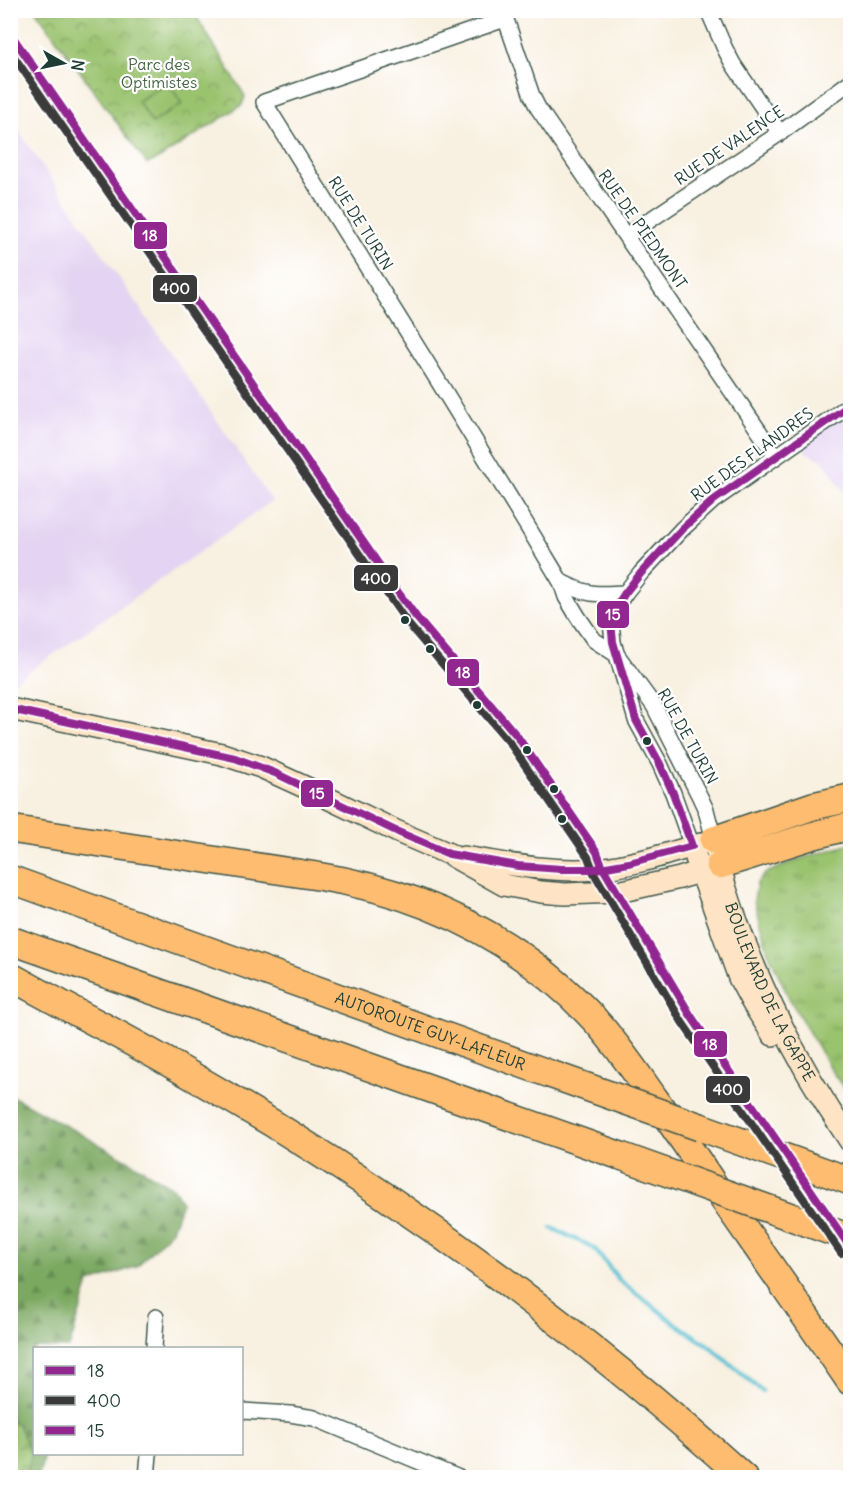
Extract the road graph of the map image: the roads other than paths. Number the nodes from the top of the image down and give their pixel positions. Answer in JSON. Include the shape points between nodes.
{"nodes":[{"id":1,"x":708,"y":10,"type":"edge"},
{"id":2,"x":504,"y":15,"type":"edge"},
{"id":3,"x":850,"y":82,"type":"edge"},
{"id":4,"x":780,"y":133,"type":"junction"},
{"id":5,"x":626,"y":236,"type":"junction"},
{"id":6,"x":850,"y":405,"type":"edge"},
{"id":7,"x":776,"y":456,"type":"junction"},
{"id":8,"x":561,"y":582,"type":"junction"},
{"id":9,"x":625,"y":593,"type":"junction"},
{"id":10,"x":617,"y":655,"type":"junction"},
{"id":11,"x":10,"y":709,"type":"edge"},
{"id":12,"x":850,"y":798,"type":"edge"},
{"id":13,"x":850,"y":826,"type":"edge"},
{"id":14,"x":10,"y":829,"type":"edge"},
{"id":15,"x":706,"y":855,"type":"junction"},
{"id":16,"x":10,"y":879,"type":"edge"},
{"id":17,"x":10,"y":940,"type":"edge"},
{"id":18,"x":10,"y":976,"type":"edge"},
{"id":19,"x":850,"y":1141,"type":"edge"},
{"id":20,"x":761,"y":1149,"type":"junction"},
{"id":21,"x":850,"y":1175,"type":"edge"},
{"id":22,"x":850,"y":1181,"type":"edge"},
{"id":23,"x":850,"y":1238,"type":"edge"},
{"id":24,"x":156,"y":1317,"type":"dead end"},
{"id":25,"x":154,"y":1347,"type":"edge"},
{"id":26,"x":850,"y":1382,"type":"edge"},
{"id":27,"x":243,"y":1411,"type":"edge"},
{"id":28,"x":149,"y":1455,"type":"edge"},
{"id":29,"x":147,"y":1478,"type":"edge"},
{"id":30,"x":459,"y":1478,"type":"edge"},
{"id":31,"x":744,"y":1478,"type":"edge"}],
"edges":[{"from":1,"to":4,"type":"street","via":[[733,64]]},
{"from":2,"to":5,"type":"street","name":"RUE DE PIEDMONT","via":[[538,108]]},
{"from":2,"to":8,"type":"street","name":"RUE DE TURIN","via":[[264,102]]},
{"from":3,"to":4,"type":"street","name":"RUE DE VALENCE"},
{"from":4,"to":5,"type":"street","name":"RUE DE VALENCE"},
{"from":5,"to":7,"type":"street","name":"RUE DE PIEDMONT"},
{"from":6,"to":7,"type":"street","name":"RUE DES FLANDRES"},
{"from":7,"to":9,"type":"street","name":"RUE DES FLANDRES","via":[[699,513]]},
{"from":8,"to":9,"type":"street","via":[[588,593]]},
{"from":8,"to":10,"type":"street","name":"RUE DE TURIN","via":[[566,597],[594,640]]},
{"from":9,"to":10,"type":"street","name":"RUE DES FLANDRES","via":[[611,622]]},
{"from":10,"to":15,"type":"street","name":"RUE DE TURIN","via":[[636,720]]},
{"from":10,"to":15,"type":"street","name":"RUE DE TURIN","via":[[654,706],[706,810]]},
{"from":11,"to":15,"type":"street","via":[[235,758],[449,854],[504,885],[565,894],[618,892],[670,880]]},
{"from":12,"to":15,"type":"highway","via":[[813,806]]},
{"from":13,"to":15,"type":"highway"},
{"from":14,"to":26,"type":"highway","via":[[367,885],[442,911],[511,948],[558,984],[608,1035]]},
{"from":15,"to":19,"type":"street","name":"BOULEVARD DE LA GAPPE","via":[[725,887],[771,1006]]},
{"from":16,"to":20,"type":"highway","name":"AUTOROUTE GUY-LAFLEUR","bridge":true},
{"from":17,"to":23,"type":"highway","bridge":true},
{"from":18,"to":31,"type":"highway","via":[[257,1114],[446,1239],[571,1332]]},
{"from":20,"to":21,"type":"highway"},
{"from":20,"to":22,"type":"highway","name":"AUTOROUTE GUY-LAFLEUR"},
{"from":24,"to":25,"type":"street"},
{"from":27,"to":30,"type":"street","via":[[314,1418]]},
{"from":28,"to":29,"type":"street"}]}
